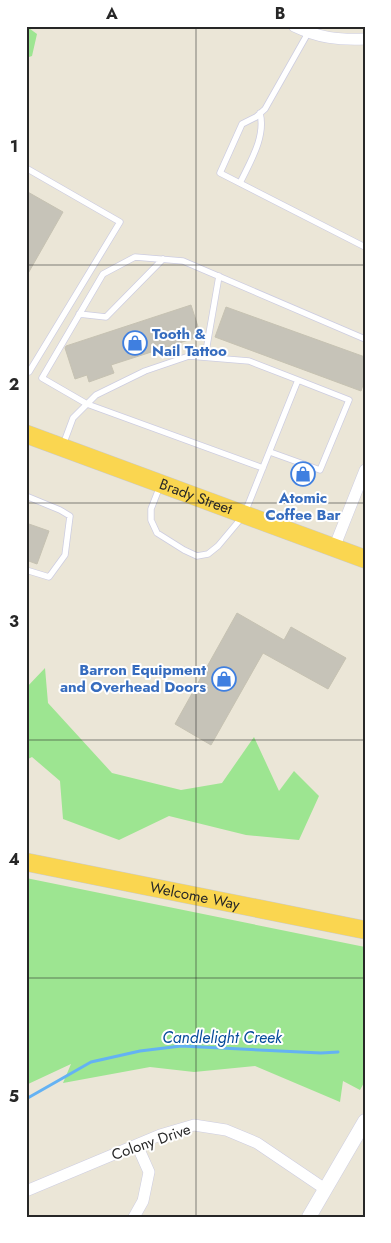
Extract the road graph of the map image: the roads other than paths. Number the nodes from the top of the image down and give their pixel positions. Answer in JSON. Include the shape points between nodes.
{"nodes":[{"id":1,"x":294,"y":26,"type":"edge"},
{"id":2,"x":308,"y":33,"type":"junction"},
{"id":3,"x":365,"y":39,"type":"edge"},
{"id":4,"x":260,"y":113,"type":"junction"},
{"id":5,"x":26,"y":168,"type":"edge"},
{"id":6,"x":240,"y":183,"type":"junction"},
{"id":7,"x":365,"y":247,"type":"edge"},
{"id":8,"x":163,"y":259,"type":"junction"},
{"id":9,"x":219,"y":276,"type":"junction"},
{"id":10,"x":79,"y":314,"type":"junction"},
{"id":11,"x":365,"y":339,"type":"edge"},
{"id":12,"x":206,"y":356,"type":"junction"},
{"id":13,"x":26,"y":371,"type":"edge"},
{"id":14,"x":298,"y":380,"type":"junction"},
{"id":15,"x":87,"y":404,"type":"junction"},
{"id":16,"x":26,"y":434,"type":"edge"},
{"id":17,"x":62,"y":448,"type":"junction"},
{"id":18,"x":270,"y":452,"type":"junction"},
{"id":19,"x":263,"y":468,"type":"junction"},
{"id":20,"x":365,"y":470,"type":"edge"},
{"id":21,"x":161,"y":484,"type":"junction"},
{"id":22,"x":26,"y":496,"type":"edge"},
{"id":23,"x":244,"y":515,"type":"junction"},
{"id":24,"x":334,"y":548,"type":"junction"},
{"id":25,"x":365,"y":559,"type":"edge"},
{"id":26,"x":26,"y":570,"type":"edge"},
{"id":27,"x":26,"y":862,"type":"edge"},
{"id":28,"x":365,"y":930,"type":"edge"},
{"id":29,"x":365,"y":1121,"type":"edge"},
{"id":30,"x":137,"y":1145,"type":"junction"},
{"id":31,"x":325,"y":1189,"type":"junction"},
{"id":32,"x":26,"y":1191,"type":"edge"},
{"id":33,"x":134,"y":1217,"type":"edge"},
{"id":34,"x":309,"y":1217,"type":"edge"}],
"edges":[{"from":1,"to":2,"type":"street"},
{"from":2,"to":3,"type":"street","via":[[338,40]]},
{"from":2,"to":4,"type":"lane"},
{"from":4,"to":6,"type":"lane","via":[[263,123],[259,140]]},
{"from":4,"to":6,"type":"lane","via":[[242,124],[220,173]]},
{"from":5,"to":13,"type":"lane","via":[[120,222]]},
{"from":6,"to":7,"type":"lane"},
{"from":8,"to":9,"type":"lane","via":[[183,261]]},
{"from":8,"to":10,"type":"lane","via":[[106,317]]},
{"from":8,"to":10,"type":"lane","via":[[135,257],[103,274]]},
{"from":9,"to":11,"type":"lane"},
{"from":9,"to":12,"type":"lane"},
{"from":10,"to":15,"type":"lane","via":[[42,378]]},
{"from":12,"to":14,"type":"lane","via":[[249,361]]},
{"from":12,"to":15,"type":"lane","via":[[189,356],[145,371],[96,395]]},
{"from":14,"to":18,"type":"lane"},
{"from":14,"to":18,"type":"lane","via":[[349,400],[320,470]]},
{"from":15,"to":17,"type":"lane","via":[[73,418]]},
{"from":15,"to":19,"type":"lane"},
{"from":16,"to":17,"type":"highway","name":"Brady Street"},
{"from":17,"to":21,"type":"highway","name":"Brady Street"},
{"from":18,"to":19,"type":"lane"},
{"from":19,"to":23,"type":"lane"},
{"from":20,"to":24,"type":"street"},
{"from":21,"to":23,"type":"highway","name":"Brady Street"},
{"from":21,"to":23,"type":"lane","via":[[151,509],[151,520],[157,533],[197,556],[208,554],[218,546]]},
{"from":22,"to":26,"type":"lane","via":[[70,516],[65,555],[49,577]]},
{"from":23,"to":24,"type":"highway","name":"Brady Street"},
{"from":24,"to":25,"type":"highway","name":"Brady Street"},
{"from":27,"to":28,"type":"highway","name":"Welcome Way"},
{"from":29,"to":31,"type":"street"},
{"from":30,"to":31,"type":"street","name":"Colony Drive","via":[[194,1125],[226,1130],[257,1143]]},
{"from":30,"to":32,"type":"street","name":"Colony Drive"},
{"from":30,"to":33,"type":"street","via":[[149,1172],[143,1200]]},
{"from":31,"to":34,"type":"street"}]}
